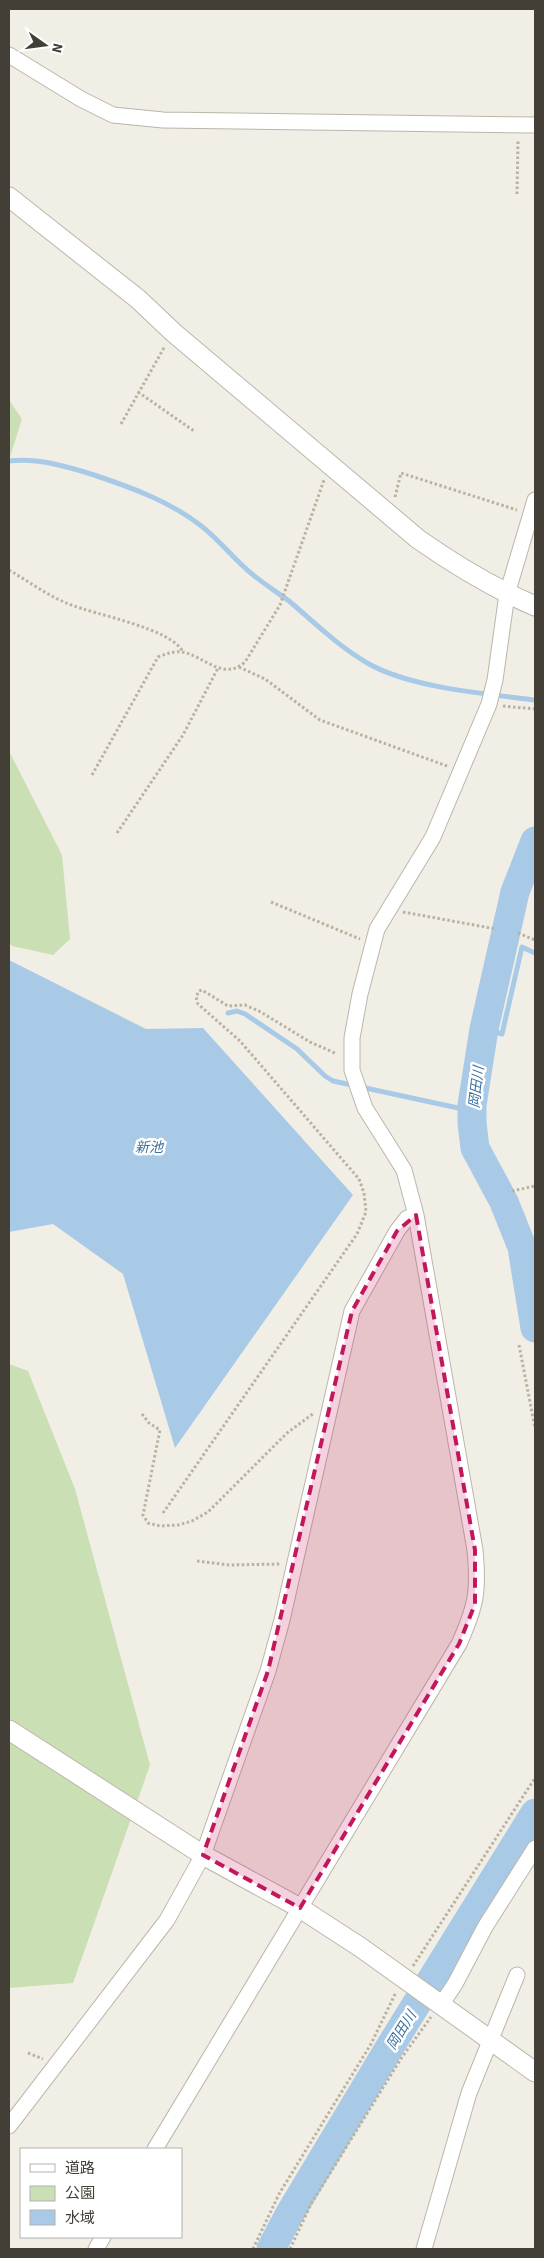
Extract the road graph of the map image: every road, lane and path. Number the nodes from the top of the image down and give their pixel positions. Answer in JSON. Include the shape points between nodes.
{"nodes":[{"id":1,"x":9,"y":55,"type":"edge"},
{"id":2,"x":519,"y":125,"type":"junction"},
{"id":3,"x":535,"y":125,"type":"edge"},
{"id":4,"x":517,"y":194,"type":"dead end"},
{"id":5,"x":9,"y":197,"type":"edge"},
{"id":6,"x":174,"y":332,"type":"junction"},
{"id":7,"x":138,"y":392,"type":"junction"},
{"id":8,"x":121,"y":424,"type":"dead end"},
{"id":9,"x":194,"y":430,"type":"dead end"},
{"id":10,"x":331,"y":465,"type":"junction"},
{"id":11,"x":533,"y":507,"type":"edge"},
{"id":12,"x":383,"y":511,"type":"junction"},
{"id":13,"x":9,"y":570,"type":"edge"},
{"id":14,"x":507,"y":594,"type":"junction"},
{"id":15,"x":535,"y":606,"type":"edge"},
{"id":16,"x":183,"y":652,"type":"junction"},
{"id":17,"x":239,"y":667,"type":"junction"},
{"id":18,"x":218,"y":668,"type":"junction"},
{"id":19,"x":489,"y":704,"type":"junction"},
{"id":20,"x":535,"y":709,"type":"edge"},
{"id":21,"x":462,"y":772,"type":"junction"},
{"id":22,"x":92,"y":775,"type":"dead end"},
{"id":23,"x":117,"y":833,"type":"dead end"},
{"id":24,"x":271,"y":902,"type":"dead end"},
{"id":25,"x":388,"y":908,"type":"junction"},
{"id":26,"x":496,"y":929,"type":"dead end"},
{"id":27,"x":518,"y":933,"type":"dead end"},
{"id":28,"x":535,"y":940,"type":"edge"},
{"id":29,"x":372,"y":944,"type":"junction"},
{"id":30,"x":352,"y":1056,"type":"junction"},
{"id":31,"x":535,"y":1186,"type":"edge"},
{"id":32,"x":512,"y":1191,"type":"dead end"},
{"id":33,"x":416,"y":1215,"type":"junction"},
{"id":34,"x":519,"y":1344,"type":"dead end"},
{"id":35,"x":142,"y":1414,"type":"dead end"},
{"id":36,"x":329,"y":1414,"type":"junction"},
{"id":37,"x":535,"y":1428,"type":"edge"},
{"id":38,"x":163,"y":1513,"type":"dead end"},
{"id":39,"x":197,"y":1561,"type":"dead end"},
{"id":40,"x":294,"y":1566,"type":"junction"},
{"id":41,"x":9,"y":1730,"type":"edge"},
{"id":42,"x":535,"y":1778,"type":"edge"},
{"id":43,"x":535,"y":1848,"type":"edge"},
{"id":44,"x":203,"y":1855,"type":"junction"},
{"id":45,"x":300,"y":1908,"type":"junction"},
{"id":46,"x":517,"y":1975,"type":"dead end"},
{"id":47,"x":406,"y":1980,"type":"junction"},
{"id":48,"x":438,"y":2004,"type":"junction"},
{"id":49,"x":491,"y":2040,"type":"junction"},
{"id":50,"x":535,"y":2072,"type":"edge"},
{"id":51,"x":9,"y":2126,"type":"edge"},
{"id":52,"x":156,"y":2148,"type":"edge"},
{"id":53,"x":102,"y":2238,"type":"edge"},
{"id":54,"x":96,"y":2249,"type":"edge"},
{"id":55,"x":253,"y":2249,"type":"edge"},
{"id":56,"x":290,"y":2249,"type":"edge"},
{"id":57,"x":424,"y":2249,"type":"edge"}],
"edges":[{"from":1,"to":2,"type":"street","via":[[81,100],[113,115],[163,120]]},
{"from":2,"to":3,"type":"street"},
{"from":2,"to":4,"type":"path"},
{"from":5,"to":6,"type":"street","via":[[138,299]]},
{"from":6,"to":7,"type":"path"},
{"from":6,"to":10,"type":"street"},
{"from":7,"to":8,"type":"path"},
{"from":7,"to":9,"type":"path"},
{"from":10,"to":12,"type":"street"},
{"from":10,"to":17,"type":"path","via":[[282,600]]},
{"from":11,"to":12,"type":"path","via":[[401,472],[394,498]]},
{"from":11,"to":14,"type":"street"},
{"from":12,"to":14,"type":"street","via":[[448,561]]},
{"from":13,"to":16,"type":"path","via":[[67,604],[161,635]]},
{"from":14,"to":15,"type":"street"},
{"from":14,"to":19,"type":"street"},
{"from":16,"to":18,"type":"path"},
{"from":16,"to":22,"type":"path","via":[[158,657]]},
{"from":17,"to":18,"type":"path"},
{"from":17,"to":21,"type":"path","via":[[265,679],[320,720]]},
{"from":18,"to":23,"type":"path","via":[[183,735]]},
{"from":19,"to":20,"type":"path"},
{"from":19,"to":21,"type":"street"},
{"from":21,"to":25,"type":"street","via":[[433,837]]},
{"from":24,"to":29,"type":"path"},
{"from":25,"to":26,"type":"path"},
{"from":25,"to":29,"type":"street"},
{"from":27,"to":28,"type":"path"},
{"from":29,"to":30,"type":"street","via":[[352,1038]]},
{"from":30,"to":33,"type":"street","via":[[352,1070],[365,1108],[404,1170]]},
{"from":30,"to":38,"type":"path","via":[[324,1048],[245,1005],[228,1006],[202,990],[196,997],[198,1004],[240,1041],[359,1179],[366,1212],[357,1234],[315,1297]]},
{"from":31,"to":32,"type":"path"},
{"from":33,"to":36,"type":"street","via":[[407,1218],[397,1231],[352,1310]]},
{"from":33,"to":45,"type":"street","via":[[476,1550],[475,1604],[459,1644]]},
{"from":34,"to":37,"type":"path"},
{"from":35,"to":36,"type":"path","via":[[160,1430],[143,1515],[148,1523],[160,1526],[192,1521],[208,1512],[309,1415],[317,1412]]},
{"from":36,"to":40,"type":"street"},
{"from":39,"to":40,"type":"path"},
{"from":40,"to":44,"type":"street","via":[[268,1671]]},
{"from":41,"to":44,"type":"street"},
{"from":42,"to":47,"type":"path"},
{"from":43,"to":48,"type":"street","via":[[485,1927],[455,1984]]},
{"from":44,"to":45,"type":"street"},
{"from":44,"to":51,"type":"street","via":[[167,1920]]},
{"from":45,"to":47,"type":"street"},
{"from":45,"to":52,"type":"street"},
{"from":46,"to":49,"type":"street"},
{"from":47,"to":48,"type":"street"},
{"from":47,"to":55,"type":"path","via":[[390,2002],[371,2044],[279,2194]]},
{"from":48,"to":49,"type":"street"},
{"from":48,"to":56,"type":"path","via":[[311,2204]]},
{"from":49,"to":50,"type":"street"},
{"from":49,"to":57,"type":"street","via":[[469,2093]]},
{"from":53,"to":54,"type":"street"}]}
